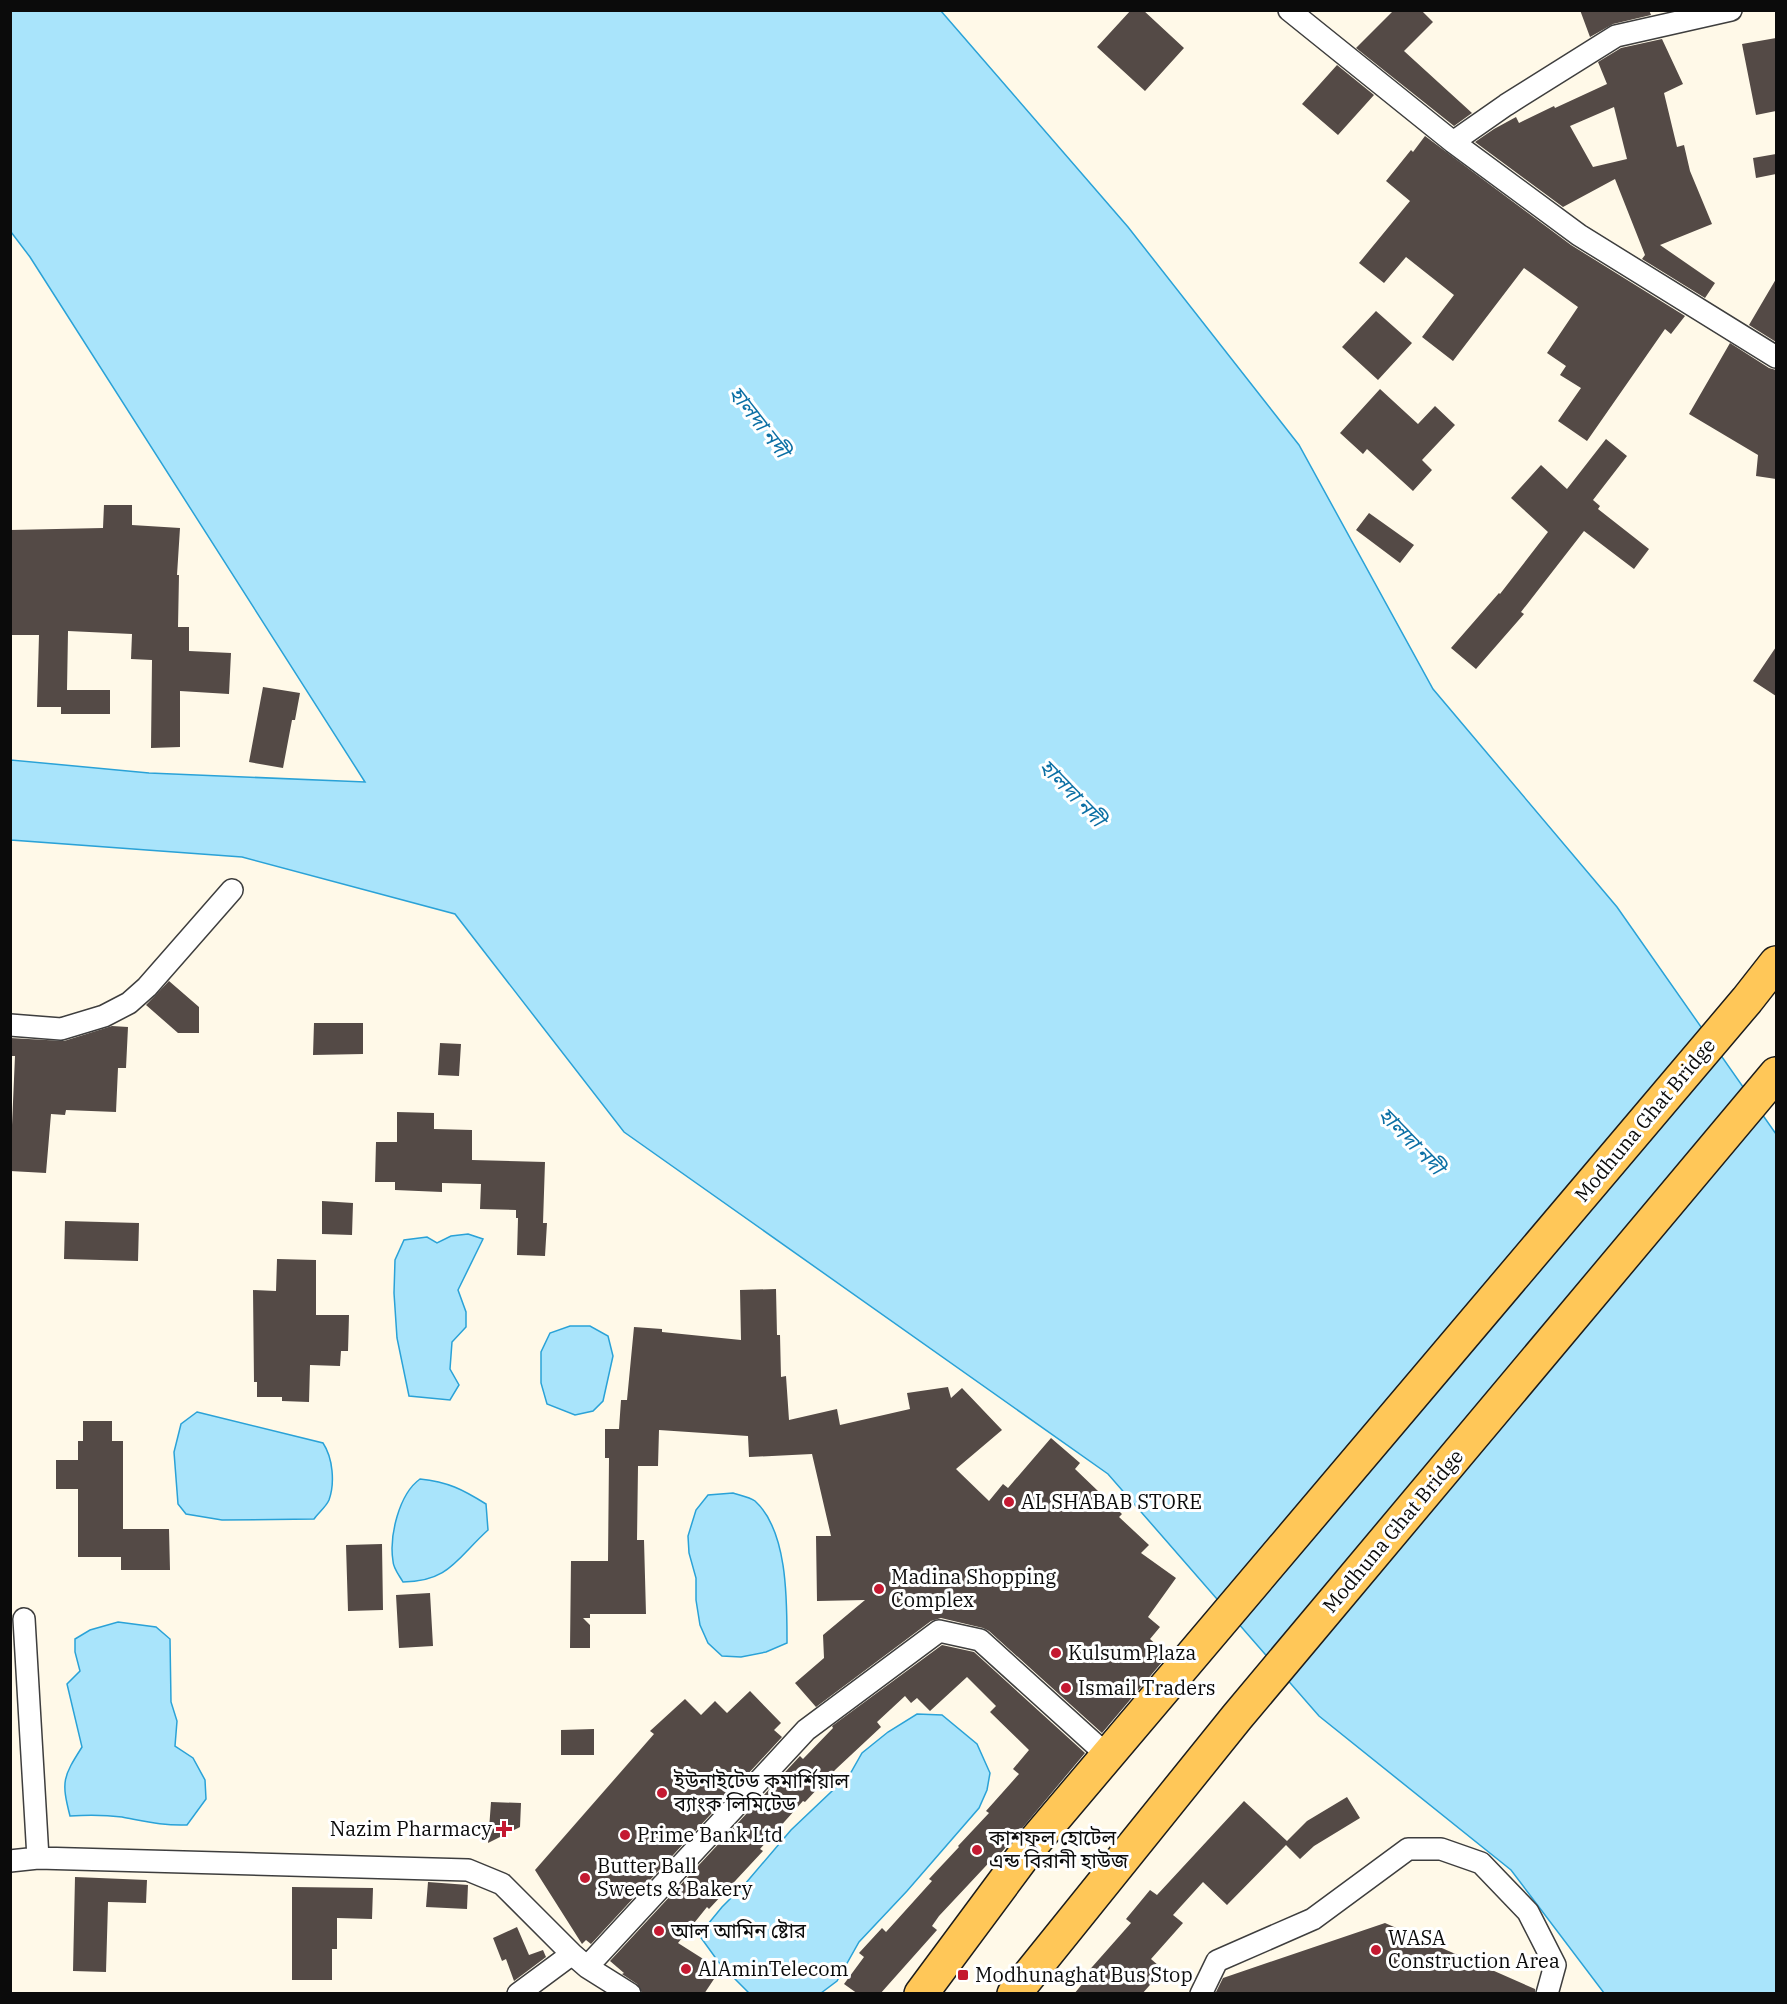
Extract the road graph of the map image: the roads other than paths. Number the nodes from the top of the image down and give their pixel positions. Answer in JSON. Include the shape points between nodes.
{"nodes":[{"id":1,"x":1289,"y":10,"type":"edge"},
{"id":2,"x":1731,"y":10,"type":"edge"},
{"id":3,"x":1453,"y":142,"type":"junction"},
{"id":4,"x":1776,"y":357,"type":"edge"},
{"id":5,"x":232,"y":890,"type":"dead end"},
{"id":6,"x":1776,"y":963,"type":"edge"},
{"id":7,"x":10,"y":1025,"type":"edge"},
{"id":8,"x":1774,"y":1077,"type":"edge"},
{"id":9,"x":24,"y":1618,"type":"dead end"},
{"id":10,"x":1108,"y":1756,"type":"junction"},
{"id":11,"x":38,"y":1858,"type":"junction"},
{"id":12,"x":10,"y":1862,"type":"edge"},
{"id":13,"x":579,"y":1961,"type":"junction"},
{"id":14,"x":518,"y":1994,"type":"edge"},
{"id":15,"x":630,"y":1994,"type":"edge"},
{"id":16,"x":921,"y":1994,"type":"edge"},
{"id":17,"x":1014,"y":1994,"type":"edge"},
{"id":18,"x":1201,"y":1994,"type":"edge"},
{"id":19,"x":1547,"y":1994,"type":"edge"}],
"edges":[{"from":1,"to":3,"type":"street"},
{"from":2,"to":3,"type":"street","via":[[1616,36]]},
{"from":3,"to":4,"type":"street","via":[[1579,235]]},
{"from":5,"to":7,"type":"street","via":[[129,1003],[105,1016],[61,1029]]},
{"from":6,"to":10,"type":"main road","name":"Modhuna Ghat Bridge"},
{"from":8,"to":17,"type":"main road","name":"Modhuna Ghat Bridge","via":[[1236,1717]]},
{"from":9,"to":11,"type":"street"},
{"from":10,"to":13,"type":"street","via":[[980,1640],[939,1631],[806,1730]]},
{"from":10,"to":16,"type":"main road","name":"Modhuna Ghat Bridge","via":[[1030,1847]]},
{"from":11,"to":12,"type":"street"},
{"from":11,"to":13,"type":"street","via":[[468,1870],[502,1884]]},
{"from":13,"to":14,"type":"street"},
{"from":13,"to":15,"type":"street"},
{"from":18,"to":19,"type":"street","via":[[1217,1961],[1313,1919],[1408,1849],[1441,1849],[1481,1863],[1528,1912],[1555,1965]]}]}
